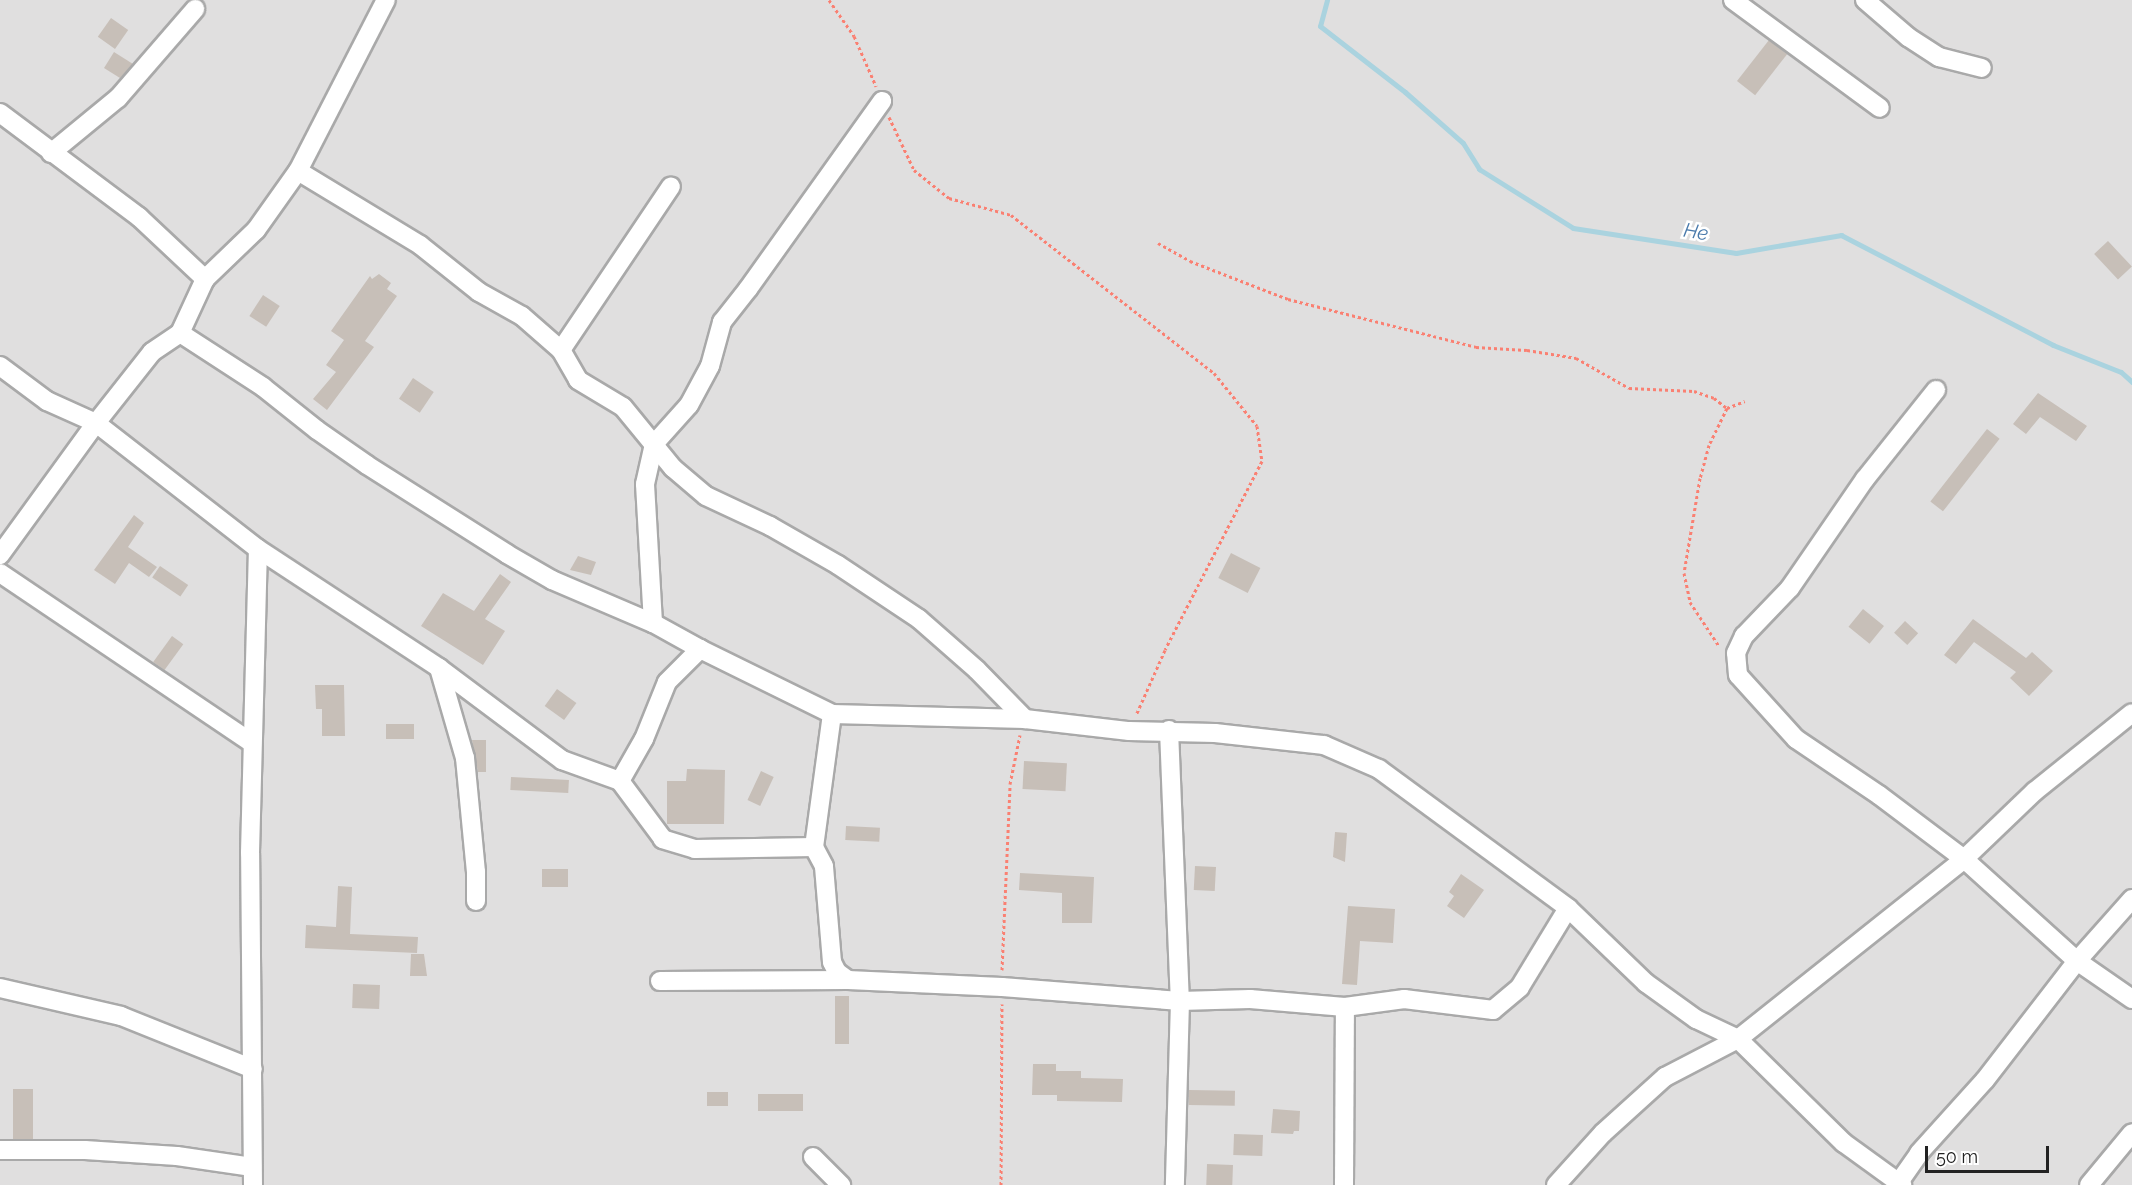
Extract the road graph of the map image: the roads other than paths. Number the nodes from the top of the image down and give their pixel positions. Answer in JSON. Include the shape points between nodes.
{"nodes":[{"id":1,"x":1732,"y":0,"type":"edge"},
{"id":2,"x":1865,"y":0,"type":"edge"},
{"id":3,"x":381,"y":2,"type":"edge"},
{"id":4,"x":195,"y":9,"type":"dead end"},
{"id":5,"x":1982,"y":68,"type":"dead end"},
{"id":6,"x":882,"y":101,"type":"road end"},
{"id":7,"x":1880,"y":108,"type":"dead end"},
{"id":8,"x":0,"y":113,"type":"edge"},
{"id":9,"x":51,"y":153,"type":"junction"},
{"id":10,"x":298,"y":171,"type":"junction"},
{"id":11,"x":671,"y":186,"type":"dead end"},
{"id":12,"x":205,"y":279,"type":"junction"},
{"id":13,"x":180,"y":333,"type":"junction"},
{"id":14,"x":561,"y":350,"type":"junction"},
{"id":15,"x":0,"y":366,"type":"edge"},
{"id":16,"x":1936,"y":390,"type":"dead end"},
{"id":17,"x":96,"y":423,"type":"junction"},
{"id":18,"x":654,"y":444,"type":"junction"},
{"id":19,"x":258,"y":549,"type":"junction"},
{"id":20,"x":0,"y":555,"type":"edge"},
{"id":21,"x":0,"y":573,"type":"edge"},
{"id":22,"x":653,"y":623,"type":"junction"},
{"id":23,"x":700,"y":649,"type":"junction"},
{"id":24,"x":439,"y":668,"type":"junction"},
{"id":25,"x":2132,"y":713,"type":"edge"},
{"id":26,"x":832,"y":714,"type":"junction"},
{"id":27,"x":1025,"y":719,"type":"junction"},
{"id":28,"x":1169,"y":730,"type":"junction"},
{"id":29,"x":252,"y":743,"type":"junction"},
{"id":30,"x":620,"y":781,"type":"junction"},
{"id":31,"x":814,"y":847,"type":"junction"},
{"id":32,"x":1964,"y":859,"type":"junction"},
{"id":33,"x":2132,"y":899,"type":"edge"},
{"id":34,"x":476,"y":901,"type":"dead end"},
{"id":35,"x":1568,"y":908,"type":"junction"},
{"id":36,"x":2077,"y":961,"type":"junction"},
{"id":37,"x":848,"y":980,"type":"junction"},
{"id":38,"x":660,"y":981,"type":"dead end"},
{"id":39,"x":0,"y":988,"type":"edge"},
{"id":40,"x":2132,"y":999,"type":"edge"},
{"id":41,"x":1180,"y":1001,"type":"junction"},
{"id":42,"x":1345,"y":1007,"type":"junction"},
{"id":43,"x":1738,"y":1039,"type":"junction"},
{"id":44,"x":253,"y":1069,"type":"junction"},
{"id":45,"x":2132,"y":1133,"type":"edge"},
{"id":46,"x":0,"y":1150,"type":"edge"},
{"id":47,"x":813,"y":1157,"type":"dead end"},
{"id":48,"x":252,"y":1167,"type":"junction"},
{"id":49,"x":1899,"y":1184,"type":"edge"},
{"id":50,"x":253,"y":1185,"type":"edge"},
{"id":51,"x":841,"y":1185,"type":"edge"},
{"id":52,"x":1175,"y":1185,"type":"edge"},
{"id":53,"x":1344,"y":1185,"type":"edge"},
{"id":54,"x":1556,"y":1185,"type":"edge"},
{"id":55,"x":2089,"y":1185,"type":"edge"}],
"edges":[{"from":1,"to":7,"type":"street"},
{"from":2,"to":5,"type":"street","via":[[1908,38],[1939,57]]},
{"from":3,"to":10,"type":"street"},
{"from":4,"to":9,"type":"street","via":[[118,98]]},
{"from":6,"to":18,"type":"street","via":[[722,322],[710,366],[689,405]]},
{"from":8,"to":9,"type":"street"},
{"from":9,"to":12,"type":"street","via":[[139,218]]},
{"from":10,"to":12,"type":"street","via":[[256,230]]},
{"from":10,"to":14,"type":"street","via":[[420,245],[479,291],[522,316]]},
{"from":11,"to":14,"type":"street"},
{"from":12,"to":13,"type":"street"},
{"from":13,"to":17,"type":"street","via":[[152,352]]},
{"from":13,"to":22,"type":"street","via":[[263,387],[367,465],[507,554],[552,580]]},
{"from":14,"to":18,"type":"street","via":[[578,380],[623,407]]},
{"from":15,"to":17,"type":"street","via":[[46,401]]},
{"from":16,"to":32,"type":"street","via":[[1865,479],[1790,588],[1744,636],[1736,653],[1738,675],[1796,739]]},
{"from":17,"to":19,"type":"street"},
{"from":17,"to":20,"type":"street"},
{"from":18,"to":22,"type":"street","via":[[645,484]]},
{"from":18,"to":27,"type":"street","via":[[673,468],[706,496],[771,526],[919,618]]},
{"from":19,"to":24,"type":"street"},
{"from":19,"to":29,"type":"street"},
{"from":21,"to":29,"type":"street"},
{"from":22,"to":23,"type":"street"},
{"from":23,"to":26,"type":"street"},
{"from":23,"to":30,"type":"street","via":[[667,682],[644,739]]},
{"from":24,"to":30,"type":"street","via":[[562,760]]},
{"from":24,"to":34,"type":"street","via":[[465,758]]},
{"from":25,"to":32,"type":"street","via":[[2035,791]]},
{"from":26,"to":27,"type":"street"},
{"from":26,"to":31,"type":"street"},
{"from":27,"to":28,"type":"street","via":[[1129,731]]},
{"from":28,"to":35,"type":"street","via":[[1324,745],[1379,769]]},
{"from":28,"to":41,"type":"street"},
{"from":29,"to":44,"type":"street"},
{"from":30,"to":31,"type":"street","via":[[663,839],[695,849]]},
{"from":31,"to":37,"type":"street","via":[[824,866],[832,962]]},
{"from":32,"to":36,"type":"street"},
{"from":32,"to":43,"type":"street"},
{"from":33,"to":36,"type":"street"},
{"from":35,"to":42,"type":"street","via":[[1520,987],[1492,1010],[1404,999]]},
{"from":35,"to":43,"type":"street","via":[[1646,983],[1696,1019]]},
{"from":36,"to":40,"type":"street"},
{"from":36,"to":49,"type":"street","via":[[1985,1080],[1919,1153]]},
{"from":37,"to":38,"type":"street"},
{"from":37,"to":41,"type":"street"},
{"from":39,"to":44,"type":"street","via":[[120,1016]]},
{"from":41,"to":42,"type":"street","via":[[1250,999]]},
{"from":41,"to":52,"type":"street"},
{"from":42,"to":53,"type":"street"},
{"from":43,"to":49,"type":"street","via":[[1844,1143]]},
{"from":43,"to":54,"type":"street","via":[[1665,1077],[1603,1133]]},
{"from":44,"to":48,"type":"street"},
{"from":45,"to":55,"type":"street"},
{"from":46,"to":48,"type":"street","via":[[177,1156]]},
{"from":47,"to":51,"type":"street"},
{"from":48,"to":50,"type":"street"}]}
